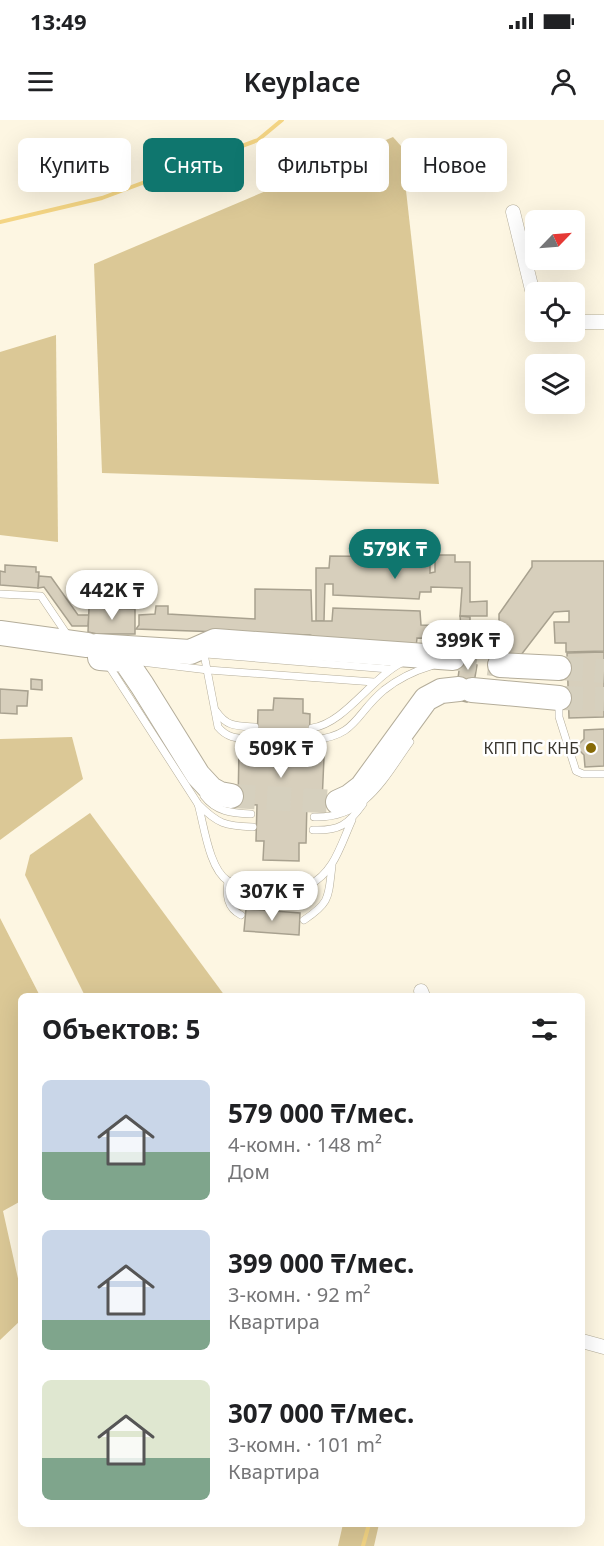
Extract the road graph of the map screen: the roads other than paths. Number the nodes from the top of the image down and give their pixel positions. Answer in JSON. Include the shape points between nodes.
{"nodes":[{"id":1,"x":513,"y":213,"type":"dead end"},
{"id":2,"x":530,"y":282,"type":"edge"},
{"id":3,"x":585,"y":322,"type":"edge"},
{"id":4,"x":604,"y":322,"type":"edge"},
{"id":5,"x":0,"y":594,"type":"edge"},
{"id":6,"x":0,"y":633,"type":"edge"},
{"id":7,"x":0,"y":647,"type":"edge"},
{"id":8,"x":95,"y":653,"type":"junction"},
{"id":9,"x":197,"y":653,"type":"junction"},
{"id":10,"x":416,"y":656,"type":"junction"},
{"id":11,"x":459,"y":659,"type":"joint"},
{"id":12,"x":500,"y":664,"type":"tunnel mouth"},
{"id":13,"x":559,"y":668,"type":"tunnel mouth"},
{"id":14,"x":389,"y":669,"type":"junction"},
{"id":15,"x":208,"y":670,"type":"junction"},
{"id":16,"x":374,"y":682,"type":"junction"},
{"id":17,"x":559,"y":698,"type":"joint"},
{"id":18,"x":213,"y":707,"type":"junction"},
{"id":19,"x":255,"y":727,"type":"dead end"},
{"id":20,"x":312,"y":728,"type":"dead end"},
{"id":21,"x":171,"y":731,"type":"junction"},
{"id":22,"x":414,"y":735,"type":"dead end"},
{"id":23,"x":253,"y":739,"type":"dead end"},
{"id":24,"x":313,"y":740,"type":"dead end"},
{"id":25,"x":604,"y":774,"type":"edge"},
{"id":26,"x":231,"y":796,"type":"tunnel mouth"},
{"id":27,"x":364,"y":802,"type":"junction"},
{"id":28,"x":198,"y":804,"type":"junction"},
{"id":29,"x":345,"y":811,"type":"junction"},
{"id":30,"x":251,"y":814,"type":"dead end"},
{"id":31,"x":314,"y":817,"type":"dead end"},
{"id":32,"x":253,"y":827,"type":"dead end"},
{"id":33,"x":313,"y":830,"type":"dead end"},
{"id":34,"x":333,"y":864,"type":"junction"},
{"id":35,"x":228,"y":881,"type":"junction"},
{"id":36,"x":242,"y":915,"type":"dead end"},
{"id":37,"x":304,"y":920,"type":"dead end"},
{"id":38,"x":585,"y":1342,"type":"edge"},
{"id":39,"x":604,"y":1347,"type":"edge"}],
"edges":[{"from":1,"to":2,"type":"street"},
{"from":3,"to":4,"type":"street"},
{"from":5,"to":8,"type":"lane","via":[[41,596]]},
{"from":6,"to":8,"type":"highway"},
{"from":7,"to":8,"type":"highway"},
{"from":8,"to":9,"type":"highway"},
{"from":8,"to":15,"type":"lane"},
{"from":8,"to":21,"type":"highway"},
{"from":8,"to":28,"type":"lane"},
{"from":9,"to":10,"type":"highway","via":[[214,641]]},
{"from":9,"to":14,"type":"lane"},
{"from":9,"to":15,"type":"lane"},
{"from":10,"to":11,"type":"highway"},
{"from":10,"to":14,"type":"lane"},
{"from":11,"to":24,"type":"lane","via":[[415,671],[383,692],[348,730],[330,739]]},
{"from":12,"to":13,"type":"highway"},
{"from":14,"to":16,"type":"lane"},
{"from":15,"to":16,"type":"lane"},
{"from":15,"to":18,"type":"lane"},
{"from":16,"to":20,"type":"lane","via":[[336,718]]},
{"from":17,"to":25,"type":"lane","via":[[559,717],[576,771]]},
{"from":17,"to":29,"type":"highway","via":[[441,691],[426,699],[362,787],[349,797]]},
{"from":18,"to":19,"type":"lane","via":[[229,724]]},
{"from":18,"to":23,"type":"lane","via":[[224,734]]},
{"from":21,"to":26,"type":"highway","via":[[198,775],[211,789]]},
{"from":21,"to":30,"type":"lane","via":[[172,745],[207,800],[220,810]]},
{"from":22,"to":27,"type":"lane"},
{"from":27,"to":29,"type":"lane"},
{"from":27,"to":31,"type":"lane","via":[[341,814]]},
{"from":28,"to":32,"type":"lane","via":[[225,825]]},
{"from":28,"to":35,"type":"lane","via":[[215,867]]},
{"from":29,"to":33,"type":"lane","via":[[342,826]]},
{"from":29,"to":34,"type":"lane"},
{"from":34,"to":35,"type":"lane","via":[[309,885]]},
{"from":34,"to":37,"type":"lane","via":[[328,900]]},
{"from":35,"to":36,"type":"lane","via":[[226,896],[235,912]]},
{"from":38,"to":39,"type":"street"}]}
